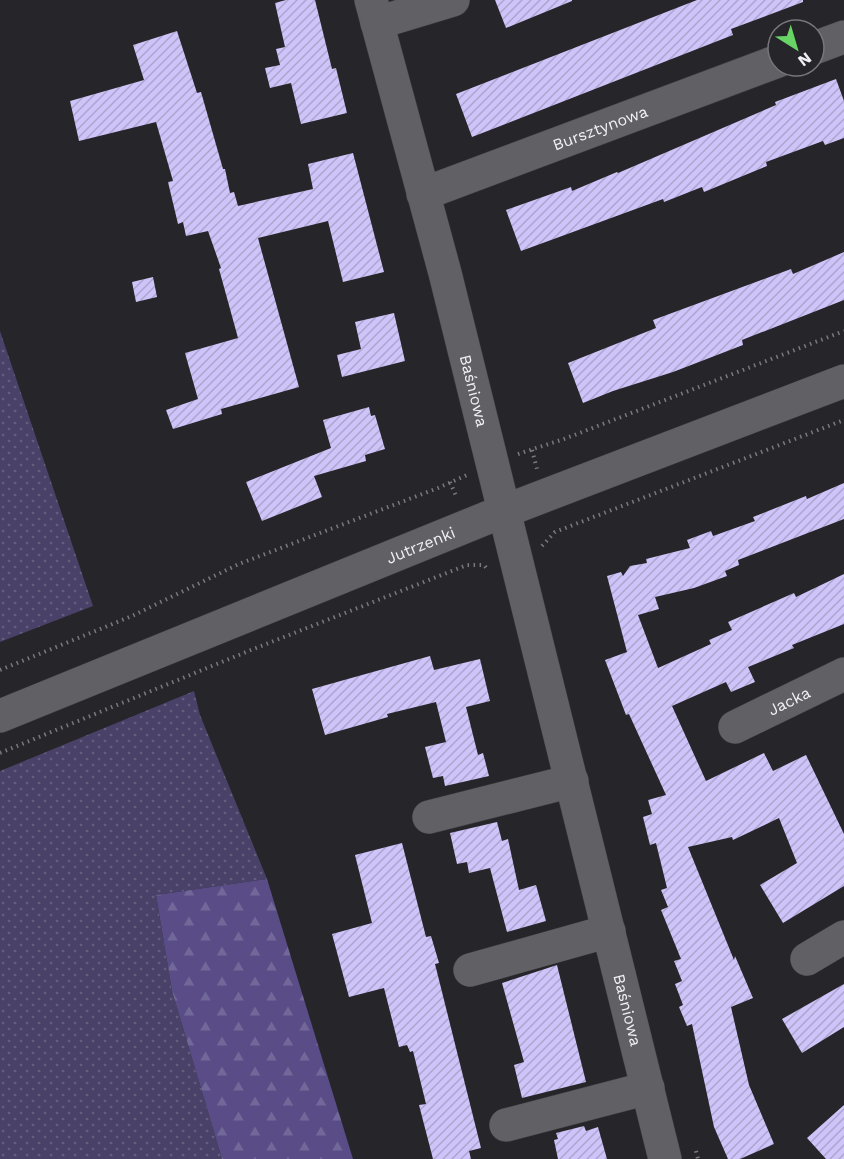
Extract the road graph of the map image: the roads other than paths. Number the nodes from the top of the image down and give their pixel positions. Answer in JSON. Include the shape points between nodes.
{"nodes":[{"id":1,"x":453,"y":0,"type":"edge"},
{"id":2,"x":374,"y":12,"type":"edge"},
{"id":3,"x":844,"y":37,"type":"edge"},
{"id":4,"x":826,"y":44,"type":"edge"},
{"id":5,"x":766,"y":66,"type":"edge"},
{"id":6,"x":423,"y":194,"type":"junction"},
{"id":7,"x":844,"y":381,"type":"edge"},
{"id":8,"x":505,"y":512,"type":"junction"},
{"id":9,"x":844,"y":674,"type":"edge"},
{"id":10,"x":0,"y":716,"type":"edge"},
{"id":11,"x":735,"y":727,"type":"dead end"},
{"id":12,"x":572,"y":781,"type":"junction"},
{"id":13,"x":429,"y":818,"type":"dead end"},
{"id":14,"x":609,"y":931,"type":"junction"},
{"id":15,"x":844,"y":938,"type":"edge"},
{"id":16,"x":807,"y":959,"type":"dead end"},
{"id":17,"x":470,"y":970,"type":"dead end"},
{"id":18,"x":648,"y":1088,"type":"junction"},
{"id":19,"x":506,"y":1125,"type":"dead end"},
{"id":20,"x":665,"y":1159,"type":"edge"}],
"edges":[{"from":1,"to":2,"type":"street"},
{"from":2,"to":6,"type":"street","name":"Baśniowa"},
{"from":3,"to":4,"type":"street"},
{"from":5,"to":6,"type":"street","name":"Bursztynowa"},
{"from":6,"to":8,"type":"street","name":"Baśniowa"},
{"from":7,"to":8,"type":"street","name":"Jutrzenki"},
{"from":8,"to":10,"type":"street","name":"Jutrzenki"},
{"from":8,"to":12,"type":"street","name":"Baśniowa"},
{"from":9,"to":11,"type":"street","name":"Jacka"},
{"from":12,"to":13,"type":"street"},
{"from":12,"to":14,"type":"street","name":"Baśniowa"},
{"from":14,"to":17,"type":"street"},
{"from":14,"to":18,"type":"street","name":"Baśniowa"},
{"from":15,"to":16,"type":"street"},
{"from":18,"to":19,"type":"street"},
{"from":18,"to":20,"type":"street","name":"Baśniowa"}]}
